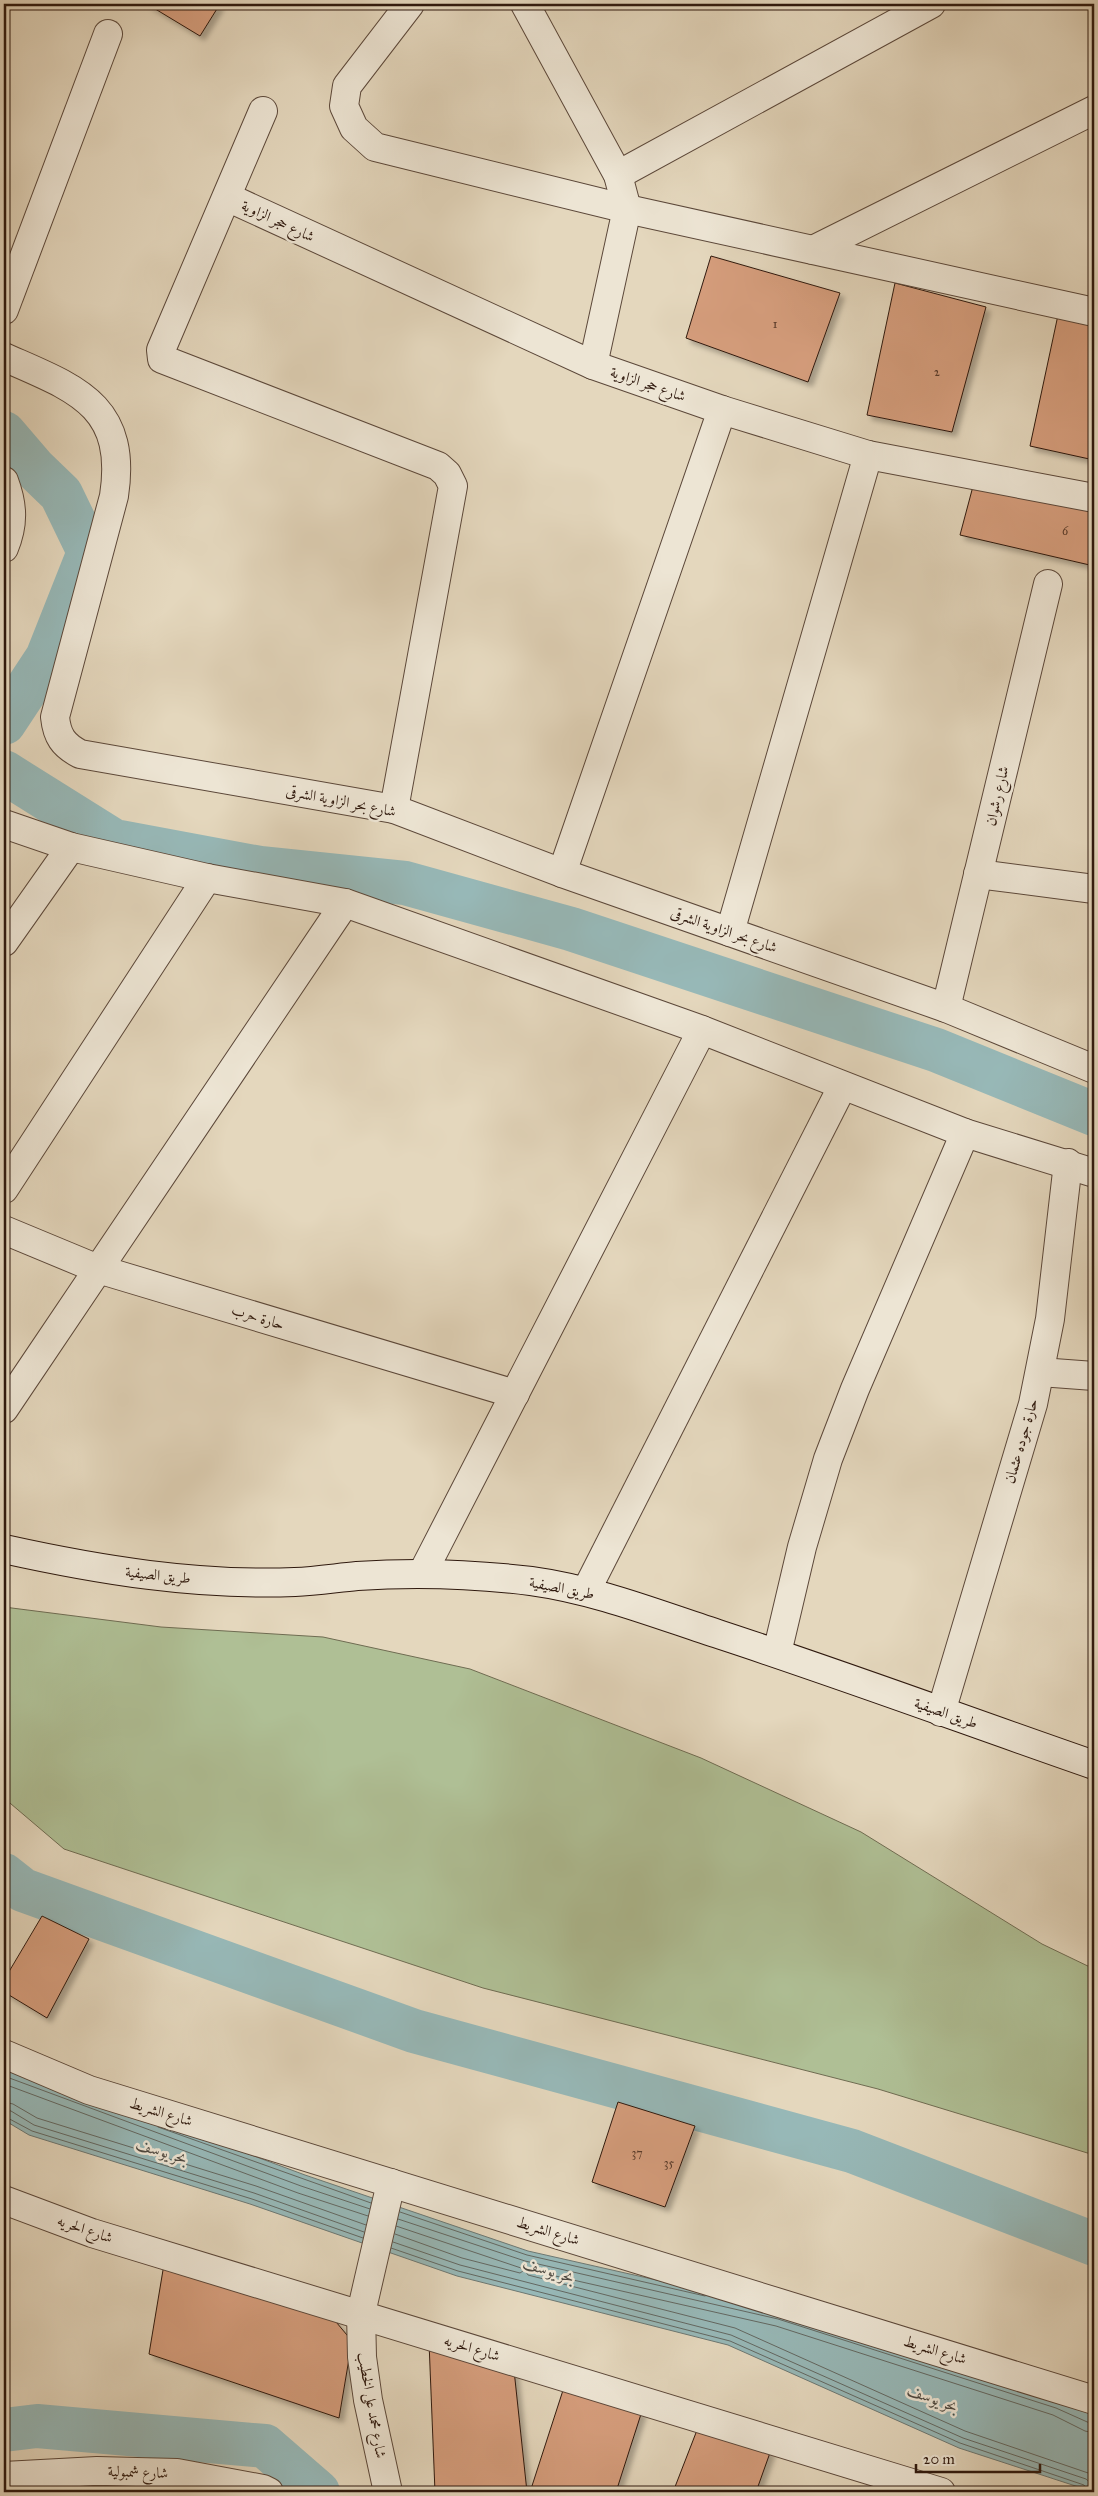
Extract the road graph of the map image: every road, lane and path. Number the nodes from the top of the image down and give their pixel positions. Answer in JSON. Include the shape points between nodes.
{"nodes":[{"id":1,"x":410,"y":4,"type":"edge"},
{"id":2,"x":525,"y":4,"type":"edge"},
{"id":3,"x":931,"y":4,"type":"edge"},
{"id":4,"x":108,"y":34,"type":"dead end"},
{"id":5,"x":1094,"y":110,"type":"edge"},
{"id":6,"x":263,"y":112,"type":"dead end"},
{"id":7,"x":618,"y":175,"type":"junction"},
{"id":8,"x":227,"y":198,"type":"junction"},
{"id":9,"x":627,"y":209,"type":"junction"},
{"id":10,"x":813,"y":250,"type":"junction"},
{"id":11,"x":4,"y":310,"type":"edge"},
{"id":12,"x":1094,"y":312,"type":"edge"},
{"id":13,"x":4,"y":357,"type":"edge"},
{"id":14,"x":593,"y":365,"type":"junction"},
{"id":15,"x":722,"y":410,"type":"junction"},
{"id":16,"x":868,"y":455,"type":"junction"},
{"id":17,"x":4,"y":481,"type":"edge"},
{"id":18,"x":1094,"y":498,"type":"edge"},
{"id":19,"x":4,"y":548,"type":"edge"},
{"id":20,"x":1048,"y":584,"type":"dead end"},
{"id":21,"x":394,"y":810,"type":"junction"},
{"id":22,"x":4,"y":824,"type":"edge"},
{"id":23,"x":71,"y":847,"type":"junction"},
{"id":24,"x":562,"y":873,"type":"junction"},
{"id":25,"x":978,"y":874,"type":"junction"},
{"id":26,"x":207,"y":878,"type":"junction"},
{"id":27,"x":1094,"y":889,"type":"edge"},
{"id":28,"x":345,"y":903,"type":"junction"},
{"id":29,"x":730,"y":932,"type":"junction"},
{"id":30,"x":4,"y":942,"type":"edge"},
{"id":31,"x":946,"y":1008,"type":"junction"},
{"id":32,"x":702,"y":1030,"type":"junction"},
{"id":33,"x":1094,"y":1069,"type":"edge"},
{"id":34,"x":842,"y":1086,"type":"junction"},
{"id":35,"x":965,"y":1133,"type":"junction"},
{"id":36,"x":1068,"y":1163,"type":"junction"},
{"id":37,"x":1094,"y":1173,"type":"edge"},
{"id":38,"x":4,"y":1189,"type":"edge"},
{"id":39,"x":4,"y":1230,"type":"edge"},
{"id":40,"x":98,"y":1269,"type":"junction"},
{"id":41,"x":1040,"y":1372,"type":"junction"},
{"id":42,"x":1094,"y":1376,"type":"edge"},
{"id":43,"x":515,"y":1394,"type":"junction"},
{"id":44,"x":4,"y":1409,"type":"edge"},
{"id":45,"x":4,"y":1549,"type":"edge"},
{"id":46,"x":422,"y":1574,"type":"junction"},
{"id":47,"x":586,"y":1591,"type":"junction"},
{"id":48,"x":777,"y":1653,"type":"junction"},
{"id":49,"x":941,"y":1712,"type":"junction"},
{"id":50,"x":1094,"y":1766,"type":"edge"},
{"id":51,"x":4,"y":2054,"type":"edge"},
{"id":52,"x":389,"y":2191,"type":"junction"},
{"id":53,"x":4,"y":2200,"type":"edge"},
{"id":54,"x":361,"y":2314,"type":"junction"},
{"id":55,"x":1094,"y":2400,"type":"edge"},
{"id":56,"x":13,"y":2481,"type":"edge"},
{"id":57,"x":269,"y":2492,"type":"edge"},
{"id":58,"x":388,"y":2492,"type":"edge"},
{"id":59,"x":941,"y":2492,"type":"edge"}],
"edges":[{"from":1,"to":9,"type":"street","via":[[347,86],[344,106],[354,128],[375,147]]},
{"from":2,"to":7,"type":"street"},
{"from":3,"to":7,"type":"street"},
{"from":4,"to":11,"type":"street"},
{"from":5,"to":10,"type":"street"},
{"from":6,"to":8,"type":"street"},
{"from":7,"to":9,"type":"street"},
{"from":8,"to":14,"type":"street","name":"شارع حجر الزاوية"},
{"from":8,"to":21,"type":"street","via":[[162,350],[162,358],[438,466],[453,486]]},
{"from":9,"to":10,"type":"street"},
{"from":9,"to":14,"type":"street"},
{"from":10,"to":12,"type":"street"},
{"from":13,"to":21,"type":"street","name":"شارع بحر الزاوية الشرقى","via":[[72,388],[91,403],[115,446],[118,472],[114,496],[55,717],[61,740],[80,754]]},
{"from":14,"to":15,"type":"street","name":"شارع حجر الزاوية"},
{"from":15,"to":16,"type":"street","name":"شارع حجر الزاوية"},
{"from":15,"to":24,"type":"street"},
{"from":16,"to":18,"type":"street","name":"شارع حجر الزاوية"},
{"from":16,"to":29,"type":"street"},
{"from":17,"to":19,"type":"street","via":[[12,516]]},
{"from":20,"to":25,"type":"street","name":"شارع رشوان"},
{"from":21,"to":24,"type":"street","name":"شارع بحر الزاوية الشرقى"},
{"from":22,"to":23,"type":"street"},
{"from":23,"to":26,"type":"street"},
{"from":23,"to":30,"type":"street"},
{"from":24,"to":29,"type":"street","name":"شارع بحر الزاوية الشرقى"},
{"from":25,"to":27,"type":"street"},
{"from":25,"to":31,"type":"street","name":"شارع رشوان"},
{"from":26,"to":28,"type":"street"},
{"from":26,"to":38,"type":"street"},
{"from":28,"to":32,"type":"street"},
{"from":28,"to":40,"type":"street"},
{"from":29,"to":31,"type":"street","name":"شارع بحر الزاوية الشرقى"},
{"from":31,"to":33,"type":"street","name":"شارع بحر الزاوية الشرقى"},
{"from":32,"to":34,"type":"street"},
{"from":32,"to":43,"type":"street"},
{"from":34,"to":35,"type":"street"},
{"from":34,"to":47,"type":"street"},
{"from":35,"to":36,"type":"street"},
{"from":35,"to":48,"type":"street","via":[[828,1459],[802,1547]]},
{"from":36,"to":37,"type":"street"},
{"from":36,"to":41,"type":"street","name":"حارة جوده عثمان","via":[[1050,1319]]},
{"from":39,"to":40,"type":"street","name":"حارة حرب"},
{"from":40,"to":43,"type":"street","name":"حارة حرب"},
{"from":40,"to":44,"type":"street"},
{"from":41,"to":42,"type":"street"},
{"from":41,"to":49,"type":"street","name":"حارة جوده عثمان"},
{"from":43,"to":46,"type":"street"},
{"from":45,"to":46,"type":"street","name":"طريق الصيفية","via":[[70,1564],[220,1581],[295,1582]]},
{"from":46,"to":47,"type":"street","name":"طريق الصيفية","via":[[486,1577]]},
{"from":47,"to":48,"type":"street","name":"طريق الصيفية"},
{"from":48,"to":49,"type":"street","name":"طريق الصيفية"},
{"from":49,"to":50,"type":"street","name":"طريق الصيفية"},
{"from":51,"to":52,"type":"street","name":"شارع الشريط","via":[[89,2090]]},
{"from":52,"to":54,"type":"street","name":"شارع محمد على الخطيب"},
{"from":52,"to":55,"type":"street","name":"شارع الشريط"},
{"from":53,"to":54,"type":"street","name":"شارع الحريه","via":[[92,2233]]},
{"from":54,"to":58,"type":"street","name":"شارع محمد على الخطيب","via":[[368,2400]]},
{"from":54,"to":59,"type":"street","name":"شارع الحريه"},
{"from":56,"to":57,"type":"street","name":"شارع شمبولية","via":[[97,2470],[177,2473]]}]}
